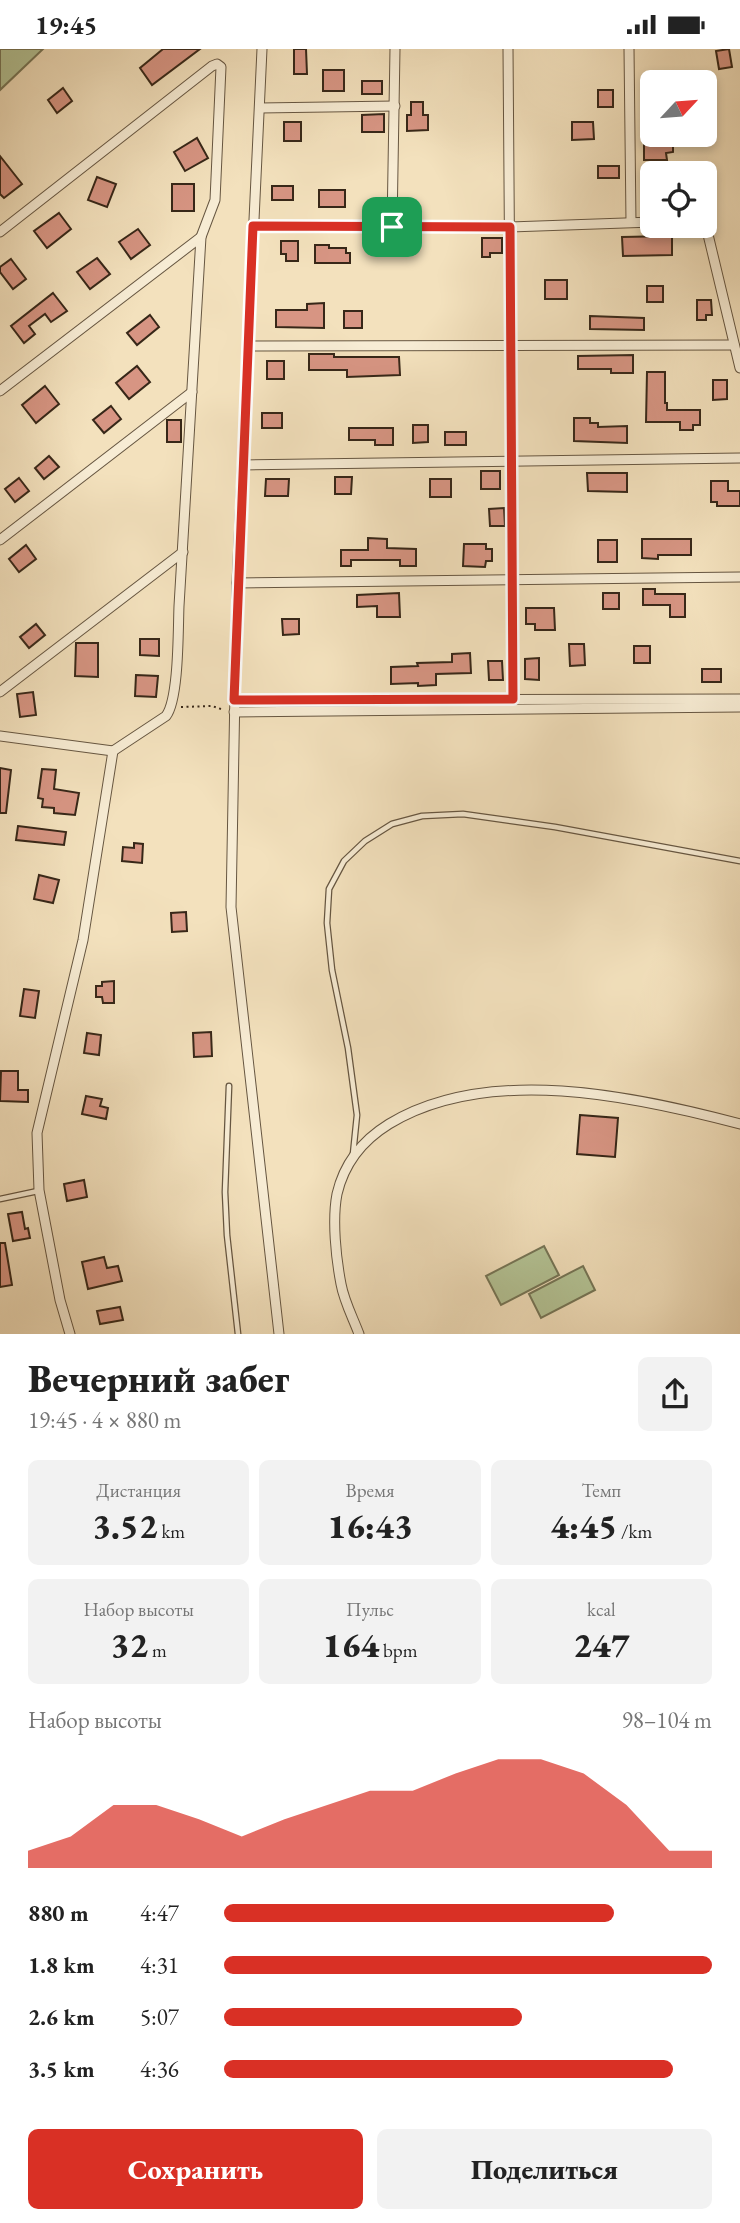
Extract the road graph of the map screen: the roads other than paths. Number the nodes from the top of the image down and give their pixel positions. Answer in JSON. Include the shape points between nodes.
{"nodes":[{"id":1,"x":262,"y":49,"type":"edge"},
{"id":2,"x":395,"y":49,"type":"edge"},
{"id":3,"x":508,"y":49,"type":"edge"},
{"id":4,"x":629,"y":49,"type":"edge"},
{"id":5,"x":395,"y":106,"type":"junction"},
{"id":6,"x":260,"y":108,"type":"junction"},
{"id":7,"x":631,"y":222,"type":"junction"},
{"id":8,"x":640,"y":222,"type":"edge"},
{"id":9,"x":253,"y":226,"type":"junction"},
{"id":10,"x":392,"y":227,"type":"junction"},
{"id":11,"x":510,"y":227,"type":"junction"},
{"id":12,"x":0,"y":232,"type":"edge"},
{"id":13,"x":201,"y":237,"type":"junction"},
{"id":14,"x":709,"y":238,"type":"edge"},
{"id":15,"x":509,"y":345,"type":"junction"},
{"id":16,"x":734,"y":345,"type":"junction"},
{"id":17,"x":248,"y":346,"type":"junction"},
{"id":18,"x":740,"y":368,"type":"edge"},
{"id":19,"x":0,"y":391,"type":"edge"},
{"id":20,"x":192,"y":392,"type":"junction"},
{"id":21,"x":740,"y":458,"type":"edge"},
{"id":22,"x":510,"y":461,"type":"junction"},
{"id":23,"x":243,"y":465,"type":"junction"},
{"id":24,"x":0,"y":540,"type":"edge"},
{"id":25,"x":183,"y":552,"type":"junction"},
{"id":26,"x":740,"y":577,"type":"edge"},
{"id":27,"x":511,"y":581,"type":"junction"},
{"id":28,"x":237,"y":583,"type":"junction"},
{"id":29,"x":0,"y":692,"type":"edge"},
{"id":30,"x":513,"y":699,"type":"junction"},
{"id":31,"x":740,"y":699,"type":"edge"},
{"id":32,"x":234,"y":700,"type":"junction"},
{"id":33,"x":740,"y":707,"type":"edge"},
{"id":34,"x":234,"y":712,"type":"junction"},
{"id":35,"x":0,"y":736,"type":"edge"},
{"id":36,"x":113,"y":751,"type":"junction"},
{"id":37,"x":740,"y":861,"type":"edge"},
{"id":38,"x":229,"y":1086,"type":"dead end"},
{"id":39,"x":740,"y":1124,"type":"edge"},
{"id":40,"x":353,"y":1155,"type":"junction"},
{"id":41,"x":39,"y":1191,"type":"junction"},
{"id":42,"x":0,"y":1199,"type":"edge"},
{"id":43,"x":70,"y":1334,"type":"edge"},
{"id":44,"x":238,"y":1334,"type":"edge"},
{"id":45,"x":279,"y":1334,"type":"edge"},
{"id":46,"x":359,"y":1334,"type":"edge"}],
"edges":[{"from":1,"to":6,"type":"street"},
{"from":2,"to":5,"type":"street"},
{"from":3,"to":11,"type":"street"},
{"from":4,"to":7,"type":"street"},
{"from":5,"to":6,"type":"street"},
{"from":5,"to":10,"type":"street"},
{"from":6,"to":9,"type":"street"},
{"from":7,"to":8,"type":"street"},
{"from":7,"to":11,"type":"street"},
{"from":9,"to":10,"type":"street"},
{"from":9,"to":17,"type":"street"},
{"from":10,"to":11,"type":"street"},
{"from":11,"to":15,"type":"street"},
{"from":12,"to":13,"type":"street","via":[[217,64],[222,71],[215,200]]},
{"from":13,"to":19,"type":"street"},
{"from":13,"to":20,"type":"street"},
{"from":14,"to":16,"type":"street"},
{"from":15,"to":16,"type":"street"},
{"from":15,"to":17,"type":"street"},
{"from":15,"to":22,"type":"street"},
{"from":16,"to":18,"type":"street"},
{"from":17,"to":23,"type":"street"},
{"from":20,"to":24,"type":"street"},
{"from":20,"to":25,"type":"street"},
{"from":21,"to":22,"type":"street"},
{"from":22,"to":23,"type":"street"},
{"from":22,"to":27,"type":"street"},
{"from":23,"to":28,"type":"street"},
{"from":25,"to":29,"type":"street"},
{"from":25,"to":36,"type":"street","via":[[171,710]]},
{"from":26,"to":27,"type":"street"},
{"from":27,"to":28,"type":"street"},
{"from":27,"to":30,"type":"street"},
{"from":28,"to":32,"type":"street"},
{"from":30,"to":31,"type":"street"},
{"from":30,"to":32,"type":"street"},
{"from":32,"to":34,"type":"street"},
{"from":33,"to":34,"type":"street"},
{"from":34,"to":45,"type":"street","via":[[231,907]]},
{"from":35,"to":36,"type":"street"},
{"from":36,"to":41,"type":"street","via":[[83,940],[37,1133]]},
{"from":37,"to":40,"type":"lane","via":[[463,814],[402,821],[365,841],[344,861],[329,889],[327,923],[357,1115]]},
{"from":38,"to":44,"type":"lane","via":[[225,1192]]},
{"from":39,"to":40,"type":"street","via":[[623,1098],[558,1090],[503,1091],[452,1098],[409,1112],[374,1134]]},
{"from":40,"to":46,"type":"street","via":[[337,1194],[335,1235],[341,1286]]},
{"from":41,"to":42,"type":"lane"},
{"from":41,"to":43,"type":"street"}]}
